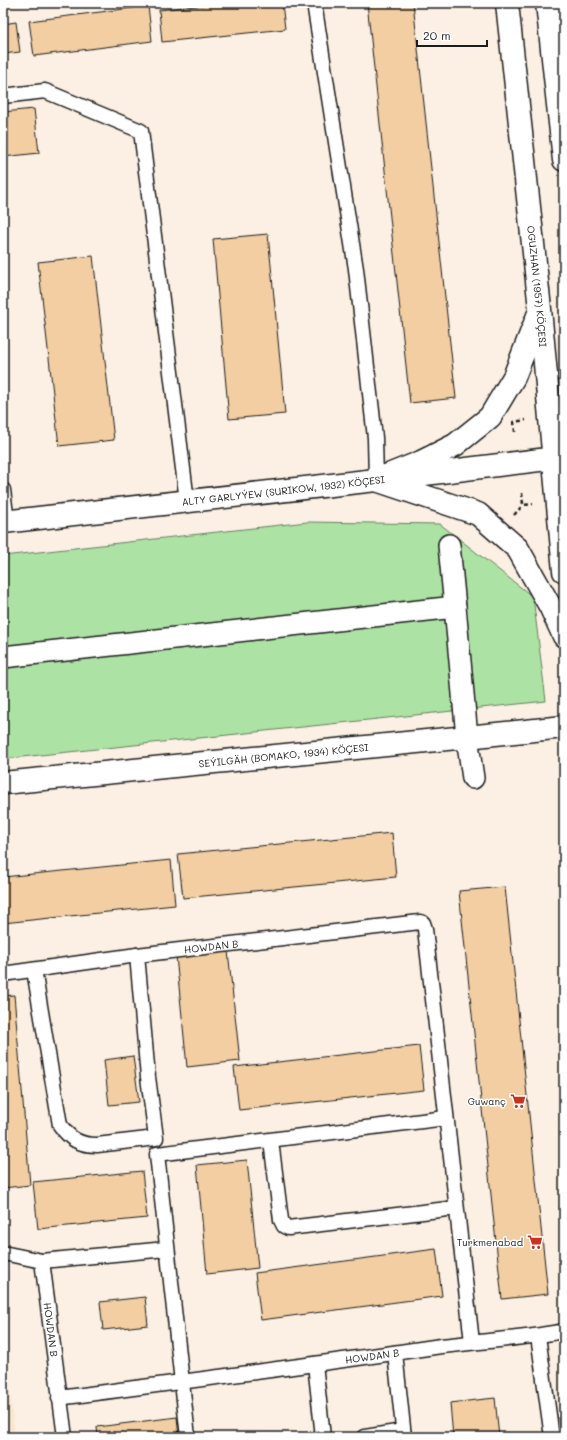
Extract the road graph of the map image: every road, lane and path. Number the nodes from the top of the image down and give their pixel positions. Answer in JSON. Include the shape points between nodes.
{"nodes":[{"id":1,"x":314,"y":3,"type":"edge"},
{"id":2,"x":507,"y":3,"type":"edge"},
{"id":3,"x":553,"y":4,"type":"edge"},
{"id":4,"x":3,"y":96,"type":"edge"},
{"id":5,"x":564,"y":160,"type":"edge"},
{"id":6,"x":540,"y":309,"type":"junction"},
{"id":7,"x":526,"y":420,"type":"dead end"},
{"id":8,"x":516,"y":432,"type":"dead end"},
{"id":9,"x":559,"y":457,"type":"edge"},
{"id":10,"x":376,"y":480,"type":"junction"},
{"id":11,"x":3,"y":490,"type":"edge"},
{"id":12,"x":522,"y":493,"type":"dead end"},
{"id":13,"x":187,"y":501,"type":"junction"},
{"id":14,"x":533,"y":504,"type":"dead end"},
{"id":15,"x":523,"y":505,"type":"junction"},
{"id":16,"x":512,"y":517,"type":"dead end"},
{"id":17,"x":5,"y":522,"type":"edge"},
{"id":18,"x":449,"y":545,"type":"dead end"},
{"id":19,"x":564,"y":571,"type":"edge"},
{"id":20,"x":455,"y":607,"type":"junction"},
{"id":21,"x":564,"y":636,"type":"edge"},
{"id":22,"x":3,"y":658,"type":"edge"},
{"id":23,"x":564,"y":726,"type":"edge"},
{"id":24,"x":467,"y":737,"type":"junction"},
{"id":25,"x":473,"y":778,"type":"dead end"},
{"id":26,"x":3,"y":783,"type":"edge"},
{"id":27,"x":137,"y":955,"type":"junction"},
{"id":28,"x":34,"y":970,"type":"junction"},
{"id":29,"x":3,"y":974,"type":"edge"},
{"id":30,"x":446,"y":1118,"type":"junction"},
{"id":31,"x":156,"y":1138,"type":"junction"},
{"id":32,"x":271,"y":1141,"type":"junction"},
{"id":33,"x":157,"y":1154,"type":"junction"},
{"id":34,"x":456,"y":1208,"type":"junction"},
{"id":35,"x":166,"y":1249,"type":"junction"},
{"id":36,"x":3,"y":1253,"type":"edge"},
{"id":37,"x":42,"y":1261,"type":"junction"},
{"id":38,"x":564,"y":1331,"type":"edge"},
{"id":39,"x":538,"y":1336,"type":"junction"},
{"id":40,"x":472,"y":1342,"type":"junction"},
{"id":41,"x":394,"y":1353,"type":"junction"},
{"id":42,"x":315,"y":1364,"type":"junction"},
{"id":43,"x":181,"y":1381,"type":"junction"},
{"id":44,"x":60,"y":1398,"type":"junction"},
{"id":45,"x":404,"y":1434,"type":"edge"},
{"id":46,"x":65,"y":1437,"type":"edge"},
{"id":47,"x":188,"y":1437,"type":"edge"},
{"id":48,"x":323,"y":1437,"type":"edge"},
{"id":49,"x":365,"y":1437,"type":"edge"},
{"id":50,"x":552,"y":1437,"type":"edge"}],
"edges":[{"from":1,"to":10,"type":"lane","via":[[356,269],[375,438]]},
{"from":2,"to":6,"type":"main road","name":"OGUZHAN (1957) KÖÇESI"},
{"from":3,"to":5,"type":"main road"},
{"from":4,"to":13,"type":"lane","via":[[45,91],[141,131]]},
{"from":6,"to":9,"type":"main road","name":"OGUZHAN (1957) KÖÇESI"},
{"from":6,"to":10,"type":"main road","via":[[514,377],[490,417],[455,445]]},
{"from":7,"to":8,"type":"path","via":[[514,422]]},
{"from":9,"to":10,"type":"main road","name":"ALTY GARLYÝEW (SURIKOW, 1932) KÖÇESI"},
{"from":9,"to":19,"type":"main road","name":"OGUZHAN (1957) KÖÇESI"},
{"from":10,"to":13,"type":"main road","name":"ALTY GARLYÝEW (SURIKOW, 1932) KÖÇESI"},
{"from":10,"to":21,"type":"main road","via":[[478,514],[495,528],[518,549]]},
{"from":11,"to":17,"type":"lane"},
{"from":12,"to":15,"type":"path"},
{"from":13,"to":17,"type":"main road","name":"ALTY GARLYÝEW (SURIKOW, 1932) KÖÇESI"},
{"from":14,"to":15,"type":"path"},
{"from":15,"to":16,"type":"path"},
{"from":18,"to":20,"type":"street"},
{"from":20,"to":22,"type":"street"},
{"from":20,"to":24,"type":"street"},
{"from":23,"to":24,"type":"main road","name":"SEÝILGÄH (BOMAKO, 1934) KÖÇESI"},
{"from":24,"to":25,"type":"street"},
{"from":24,"to":26,"type":"main road","name":"SEÝILGÄH (BOMAKO, 1934) KÖÇESI"},
{"from":27,"to":28,"type":"lane","name":"HOWDAN B"},
{"from":27,"to":30,"type":"lane","name":"HOWDAN B","via":[[422,923],[425,929]]},
{"from":27,"to":31,"type":"lane"},
{"from":28,"to":29,"type":"lane","name":"HOWDAN B"},
{"from":28,"to":31,"type":"lane","via":[[60,1125],[69,1137],[87,1145]]},
{"from":30,"to":32,"type":"lane"},
{"from":30,"to":34,"type":"lane"},
{"from":31,"to":33,"type":"lane"},
{"from":32,"to":33,"type":"lane"},
{"from":32,"to":34,"type":"lane","via":[[282,1220],[288,1228]]},
{"from":33,"to":35,"type":"lane"},
{"from":34,"to":40,"type":"lane"},
{"from":35,"to":37,"type":"lane"},
{"from":35,"to":43,"type":"lane"},
{"from":36,"to":37,"type":"lane"},
{"from":37,"to":44,"type":"lane","name":"HOWDAN B"},
{"from":38,"to":39,"type":"lane","name":"HOWDAN B"},
{"from":39,"to":40,"type":"lane","name":"HOWDAN B"},
{"from":39,"to":50,"type":"lane"},
{"from":40,"to":41,"type":"lane","name":"HOWDAN B"},
{"from":41,"to":42,"type":"lane","name":"HOWDAN B"},
{"from":41,"to":45,"type":"lane"},
{"from":42,"to":43,"type":"lane","name":"HOWDAN B"},
{"from":42,"to":48,"type":"lane"},
{"from":43,"to":44,"type":"lane","name":"HOWDAN B"},
{"from":43,"to":47,"type":"lane"},
{"from":44,"to":46,"type":"lane","name":"HOWDAN B"},
{"from":45,"to":49,"type":"lane"}]}
